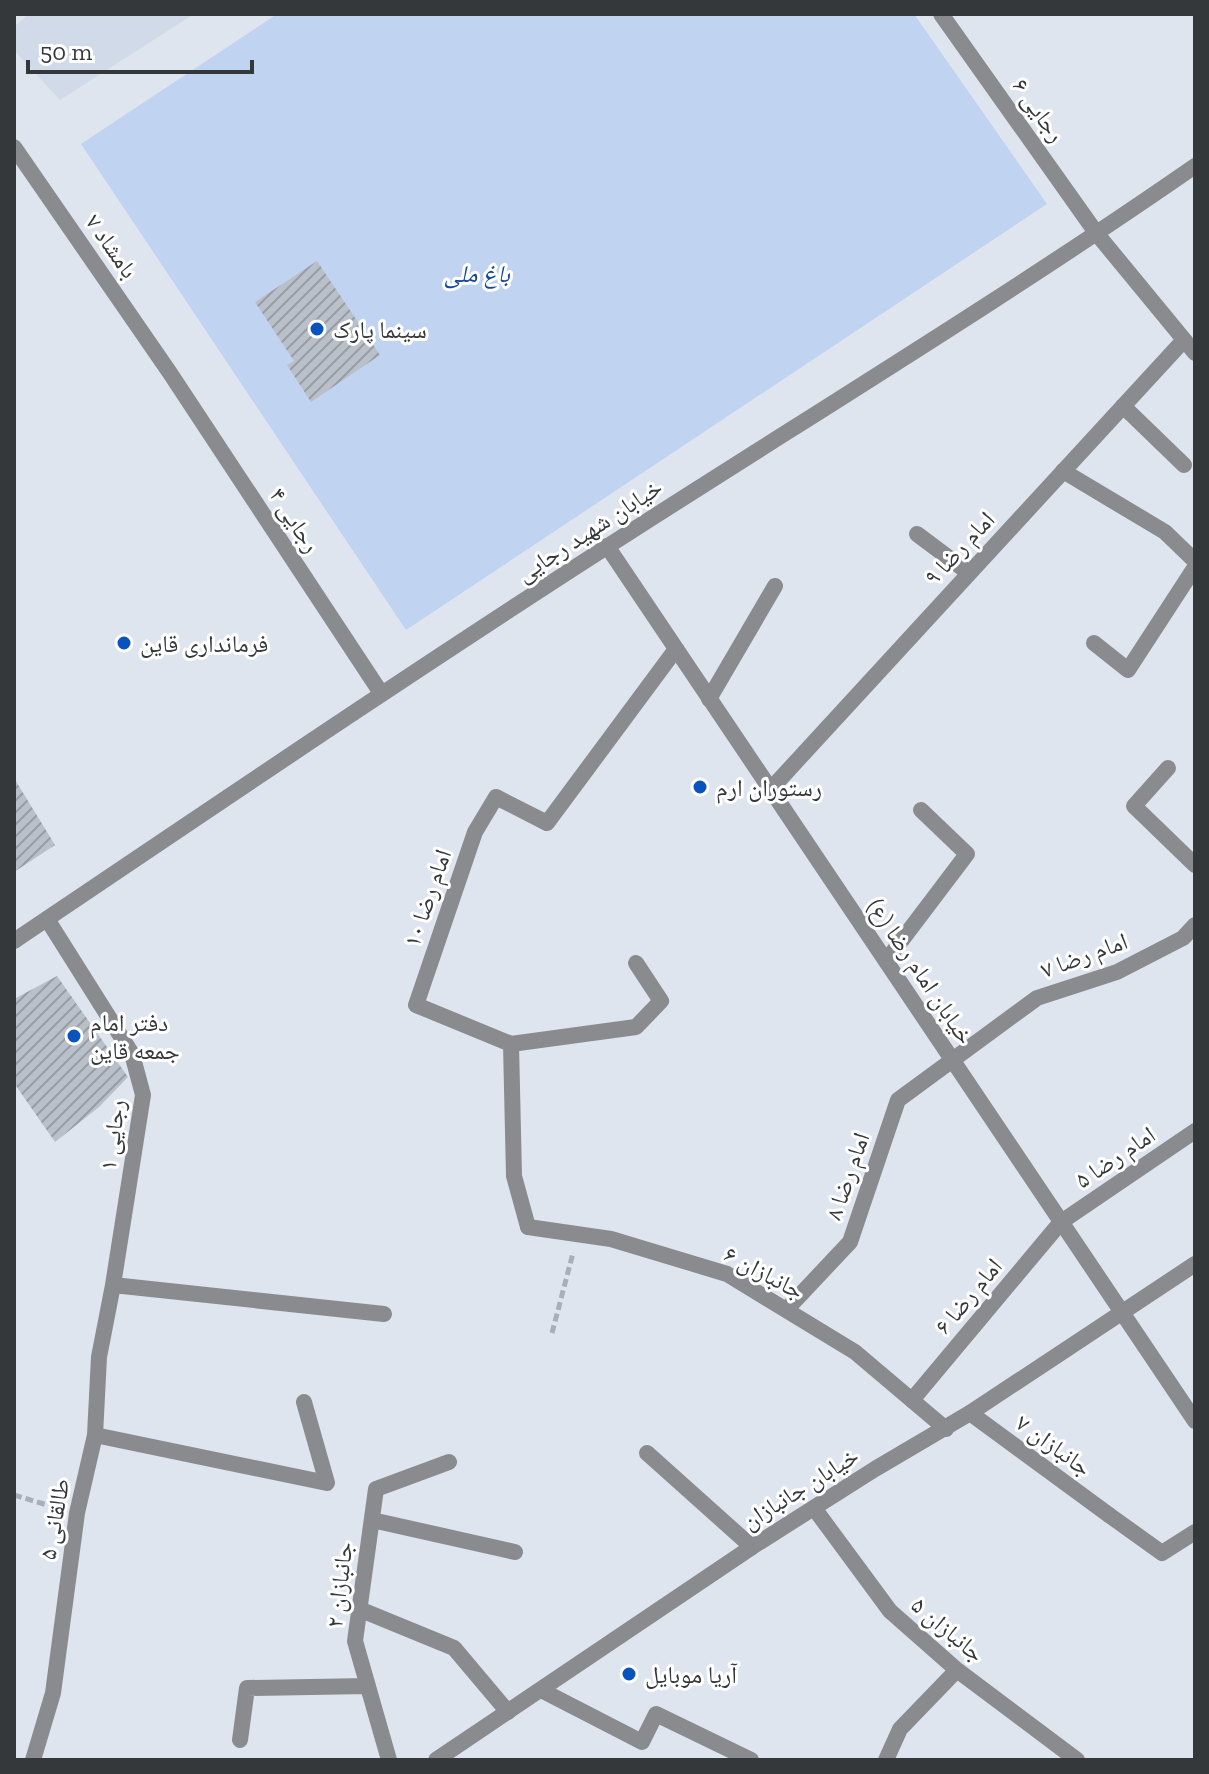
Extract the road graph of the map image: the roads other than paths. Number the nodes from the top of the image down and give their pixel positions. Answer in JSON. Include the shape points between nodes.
{"nodes":[{"id":1,"x":941,"y":14,"type":"edge"},
{"id":2,"x":14,"y":147,"type":"edge"},
{"id":3,"x":1195,"y":166,"type":"edge"},
{"id":4,"x":1097,"y":234,"type":"junction"},
{"id":5,"x":1191,"y":341,"type":"edge"},
{"id":6,"x":170,"y":373,"type":"joint"},
{"id":7,"x":1123,"y":406,"type":"junction"},
{"id":8,"x":1184,"y":465,"type":"dead end"},
{"id":9,"x":1063,"y":471,"type":"junction"},
{"id":10,"x":917,"y":534,"type":"dead end"},
{"id":11,"x":607,"y":546,"type":"junction"},
{"id":12,"x":1195,"y":561,"type":"edge"},
{"id":13,"x":1195,"y":567,"type":"edge"},
{"id":14,"x":969,"y":573,"type":"junction"},
{"id":15,"x":775,"y":586,"type":"dead end"},
{"id":16,"x":1094,"y":643,"type":"dead end"},
{"id":17,"x":676,"y":649,"type":"junction"},
{"id":18,"x":381,"y":693,"type":"junction"},
{"id":19,"x":709,"y":699,"type":"junction"},
{"id":20,"x":1168,"y":768,"type":"dead end"},
{"id":21,"x":770,"y":790,"type":"junction"},
{"id":22,"x":921,"y":810,"type":"dead end"},
{"id":23,"x":1195,"y":865,"type":"edge"},
{"id":24,"x":47,"y":919,"type":"junction"},
{"id":25,"x":1195,"y":925,"type":"edge"},
{"id":26,"x":14,"y":941,"type":"edge"},
{"id":27,"x":886,"y":961,"type":"junction"},
{"id":28,"x":636,"y":963,"type":"dead end"},
{"id":29,"x":511,"y":1044,"type":"junction"},
{"id":30,"x":952,"y":1061,"type":"junction"},
{"id":31,"x":1195,"y":1131,"type":"edge"},
{"id":32,"x":1061,"y":1222,"type":"junction"},
{"id":33,"x":1195,"y":1264,"type":"edge"},
{"id":34,"x":113,"y":1285,"type":"junction"},
{"id":35,"x":786,"y":1310,"type":"junction"},
{"id":36,"x":384,"y":1314,"type":"dead end"},
{"id":37,"x":1122,"y":1314,"type":"junction"},
{"id":38,"x":912,"y":1400,"type":"junction"},
{"id":39,"x":304,"y":1402,"type":"dead end"},
{"id":40,"x":970,"y":1413,"type":"junction"},
{"id":41,"x":1195,"y":1421,"type":"edge"},
{"id":42,"x":946,"y":1429,"type":"junction"},
{"id":43,"x":95,"y":1435,"type":"junction"},
{"id":44,"x":647,"y":1453,"type":"dead end"},
{"id":45,"x":449,"y":1462,"type":"dead end"},
{"id":46,"x":814,"y":1508,"type":"junction"},
{"id":47,"x":372,"y":1520,"type":"junction"},
{"id":48,"x":1195,"y":1532,"type":"edge"},
{"id":49,"x":752,"y":1547,"type":"junction"},
{"id":50,"x":515,"y":1552,"type":"dead end"},
{"id":51,"x":359,"y":1609,"type":"junction"},
{"id":52,"x":957,"y":1670,"type":"junction"},
{"id":53,"x":368,"y":1686,"type":"junction"},
{"id":54,"x":541,"y":1690,"type":"junction"},
{"id":55,"x":508,"y":1712,"type":"junction"},
{"id":56,"x":240,"y":1740,"type":"dead end"},
{"id":57,"x":743,"y":1758,"type":"edge"},
{"id":58,"x":33,"y":1760,"type":"edge"},
{"id":59,"x":389,"y":1760,"type":"edge"},
{"id":60,"x":436,"y":1760,"type":"edge"},
{"id":61,"x":886,"y":1760,"type":"edge"},
{"id":62,"x":1077,"y":1760,"type":"edge"}],
"edges":[{"from":1,"to":4,"type":"street","name":"رجایی ۶"},
{"from":2,"to":6,"type":"street","name":"بامشاد ۷"},
{"from":3,"to":4,"type":"street","name":"خیابان شهید رجایی"},
{"from":4,"to":5,"type":"street","name":"رجایی ۶"},
{"from":4,"to":11,"type":"street","name":"خیابان شهید رجایی"},
{"from":5,"to":7,"type":"street","name":"امام رضا ۹"},
{"from":6,"to":18,"type":"street","name":"رجایی ۴"},
{"from":7,"to":8,"type":"street"},
{"from":7,"to":9,"type":"street","name":"امام رضا ۹"},
{"from":9,"to":12,"type":"street","via":[[1165,532]]},
{"from":9,"to":14,"type":"street","name":"امام رضا ۹"},
{"from":10,"to":14,"type":"street"},
{"from":11,"to":17,"type":"street","name":"خیابان امام رضا (ع)"},
{"from":11,"to":18,"type":"street","name":"خیابان شهید رجایی"},
{"from":13,"to":16,"type":"street","via":[[1128,670]]},
{"from":14,"to":21,"type":"street","name":"امام رضا ۹"},
{"from":15,"to":19,"type":"street"},
{"from":17,"to":19,"type":"street","name":"خیابان امام رضا (ع)"},
{"from":17,"to":29,"type":"street","name":"امام رضا ۱۰","via":[[547,823],[496,797],[475,832],[416,1005]]},
{"from":18,"to":24,"type":"street","name":"خیابان شهید رجایی"},
{"from":19,"to":21,"type":"street","name":"خیابان امام رضا (ع)"},
{"from":20,"to":23,"type":"street","via":[[1134,806]]},
{"from":21,"to":27,"type":"street","name":"خیابان امام رضا (ع)"},
{"from":22,"to":27,"type":"street","via":[[967,854]]},
{"from":24,"to":26,"type":"street","name":"خیابان شهید رجایی"},
{"from":24,"to":34,"type":"street","name":"رجایی ۱","via":[[132,1054],[143,1095]]},
{"from":25,"to":30,"type":"street","name":"امام رضا ۷","via":[[1183,938],[1117,972],[1037,998]]},
{"from":27,"to":30,"type":"street","name":"خیابان امام رضا (ع)"},
{"from":28,"to":29,"type":"street","via":[[661,1001],[636,1027]]},
{"from":29,"to":35,"type":"street","name":"جانبازان ۶","via":[[514,1176],[528,1227],[611,1239],[727,1274]]},
{"from":30,"to":32,"type":"street","name":"خیابان امام رضا (ع)"},
{"from":30,"to":35,"type":"street","name":"امام رضا ۸","via":[[898,1100],[850,1242]]},
{"from":31,"to":32,"type":"street","name":"امام رضا ۵"},
{"from":32,"to":37,"type":"street","name":"خیابان امام رضا (ع)"},
{"from":32,"to":38,"type":"street","name":"امام رضا ۶"},
{"from":33,"to":37,"type":"street","name":"خیابان جانبازان"},
{"from":34,"to":36,"type":"street"},
{"from":34,"to":43,"type":"street","name":"طالقانی ۵","via":[[99,1357]]},
{"from":35,"to":38,"type":"street","name":"جانبازان ۶","via":[[855,1352]]},
{"from":37,"to":40,"type":"street","name":"خیابان جانبازان"},
{"from":37,"to":41,"type":"street","name":"خیابان امام رضا (ع)"},
{"from":38,"to":42,"type":"street","name":"جانبازان ۶"},
{"from":39,"to":43,"type":"street","via":[[327,1483]]},
{"from":40,"to":42,"type":"street","name":"خیابان جانبازان"},
{"from":40,"to":48,"type":"street","name":"جانبازان ۷","via":[[1162,1553]]},
{"from":42,"to":46,"type":"street","name":"خیابان جانبازان"},
{"from":43,"to":58,"type":"street","name":"طالقانی ۵","via":[[77,1513],[53,1693]]},
{"from":44,"to":49,"type":"street"},
{"from":45,"to":47,"type":"street","name":"جانبازان ۲","via":[[376,1489]]},
{"from":46,"to":49,"type":"street","name":"خیابان جانبازان"},
{"from":46,"to":52,"type":"street","name":"جانبازان ۵","via":[[890,1611]]},
{"from":47,"to":50,"type":"street"},
{"from":47,"to":51,"type":"street","name":"جانبازان ۲"},
{"from":49,"to":54,"type":"street","name":"خیابان جانبازان"},
{"from":51,"to":53,"type":"street","name":"جانبازان ۲","via":[[355,1641]]},
{"from":51,"to":55,"type":"street","via":[[454,1648]]},
{"from":52,"to":61,"type":"street","via":[[900,1729]]},
{"from":52,"to":62,"type":"street","name":"جانبازان ۵"},
{"from":53,"to":56,"type":"street","via":[[247,1688]]},
{"from":53,"to":59,"type":"street","name":"جانبازان ۲"},
{"from":54,"to":55,"type":"street","name":"خیابان جانبازان"},
{"from":54,"to":57,"type":"street","via":[[642,1742],[656,1714]]},
{"from":55,"to":60,"type":"street","name":"خیابان جانبازان"}]}
